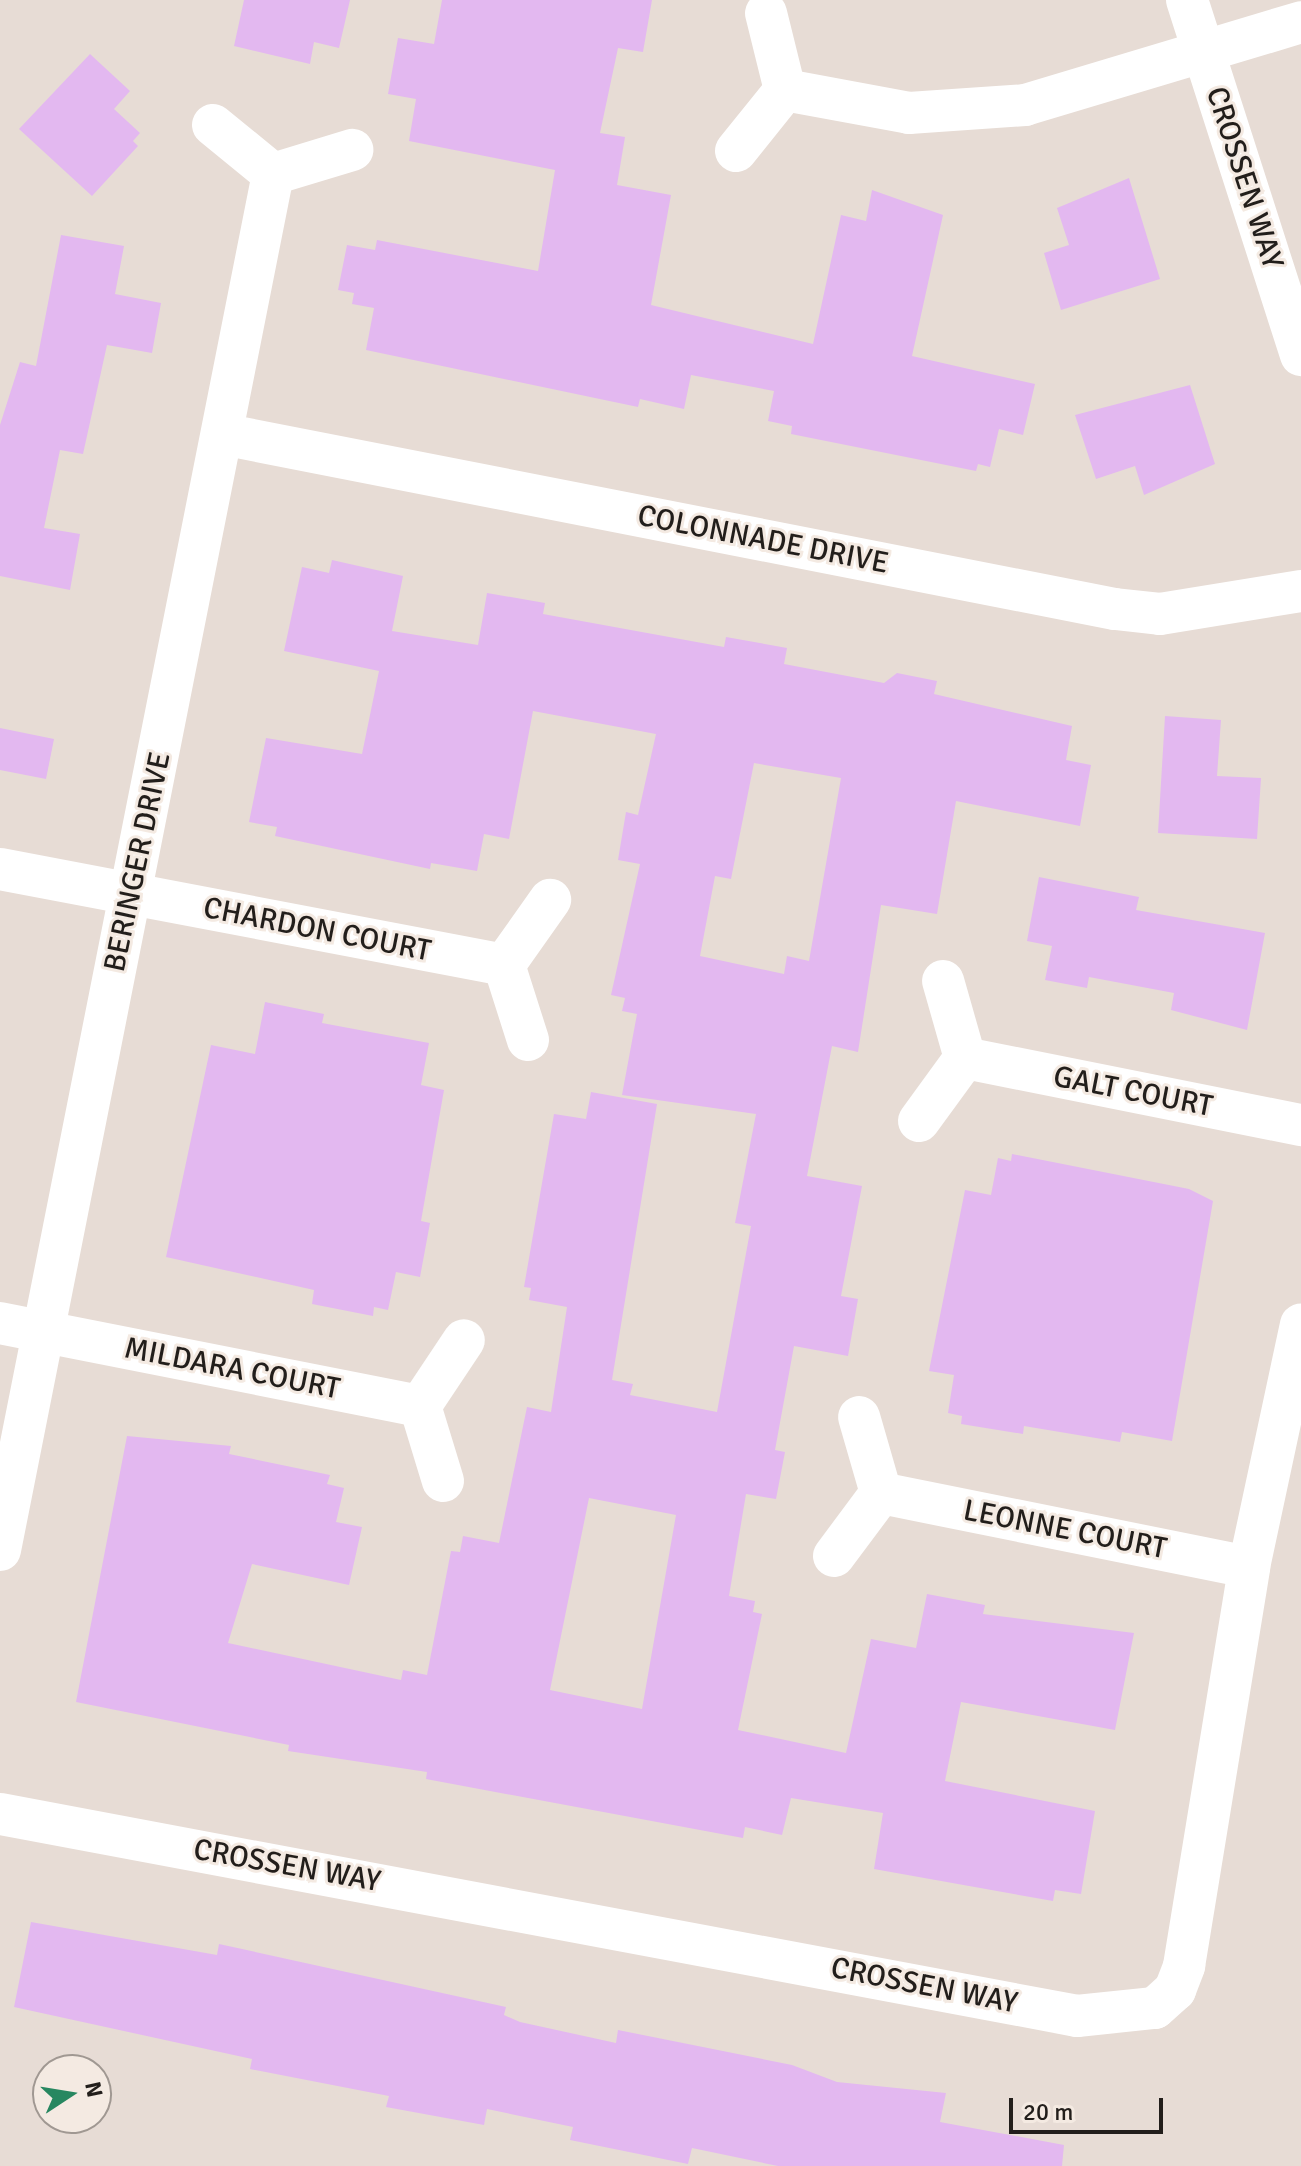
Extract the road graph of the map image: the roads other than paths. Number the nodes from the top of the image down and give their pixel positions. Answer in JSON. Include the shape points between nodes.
{"nodes":[{"id":1,"x":1187,"y":0,"type":"edge"},
{"id":2,"x":766,"y":13,"type":"dead end"},
{"id":3,"x":1301,"y":22,"type":"edge"},
{"id":4,"x":1204,"y":55,"type":"junction"},
{"id":5,"x":785,"y":90,"type":"junction"},
{"id":6,"x":213,"y":125,"type":"dead end"},
{"id":7,"x":352,"y":150,"type":"dead end"},
{"id":8,"x":736,"y":151,"type":"dead end"},
{"id":9,"x":273,"y":174,"type":"junction"},
{"id":10,"x":1301,"y":355,"type":"edge"},
{"id":11,"x":227,"y":435,"type":"junction"},
{"id":12,"x":1301,"y":591,"type":"edge"},
{"id":13,"x":0,"y":869,"type":"edge"},
{"id":14,"x":130,"y":895,"type":"junction"},
{"id":15,"x":550,"y":900,"type":"dead end"},
{"id":16,"x":504,"y":965,"type":"junction"},
{"id":17,"x":943,"y":981,"type":"dead end"},
{"id":18,"x":528,"y":1040,"type":"dead end"},
{"id":19,"x":965,"y":1058,"type":"junction"},
{"id":20,"x":919,"y":1121,"type":"dead end"},
{"id":21,"x":1301,"y":1125,"type":"edge"},
{"id":22,"x":0,"y":1323,"type":"edge"},
{"id":23,"x":1301,"y":1325,"type":"edge"},
{"id":24,"x":45,"y":1331,"type":"junction"},
{"id":25,"x":464,"y":1340,"type":"dead end"},
{"id":26,"x":420,"y":1406,"type":"junction"},
{"id":27,"x":859,"y":1417,"type":"dead end"},
{"id":28,"x":443,"y":1481,"type":"dead end"},
{"id":29,"x":881,"y":1493,"type":"junction"},
{"id":30,"x":0,"y":1550,"type":"edge"},
{"id":31,"x":834,"y":1556,"type":"dead end"},
{"id":32,"x":1249,"y":1567,"type":"junction"},
{"id":33,"x":0,"y":1814,"type":"edge"}],
"edges":[{"from":1,"to":4,"type":"street","name":"CROSSEN WAY"},
{"from":2,"to":5,"type":"street"},
{"from":3,"to":4,"type":"street"},
{"from":4,"to":5,"type":"street","via":[[1025,105],[965,112],[832,104]]},
{"from":4,"to":10,"type":"street","name":"CROSSEN WAY"},
{"from":5,"to":8,"type":"street"},
{"from":6,"to":9,"type":"street"},
{"from":7,"to":9,"type":"street"},
{"from":9,"to":11,"type":"street","name":"BERINGER DRIVE"},
{"from":11,"to":12,"type":"street","name":"COLONNADE DRIVE","via":[[1115,609],[1160,614]]},
{"from":11,"to":14,"type":"street","name":"BERINGER DRIVE"},
{"from":13,"to":14,"type":"street","name":"CHARDON COURT"},
{"from":14,"to":16,"type":"street","name":"CHARDON COURT"},
{"from":14,"to":24,"type":"street","name":"BERINGER DRIVE"},
{"from":15,"to":16,"type":"street"},
{"from":16,"to":18,"type":"street"},
{"from":17,"to":19,"type":"street"},
{"from":19,"to":20,"type":"street"},
{"from":19,"to":21,"type":"street","name":"GALT COURT"},
{"from":22,"to":24,"type":"street","name":"MILDARA COURT"},
{"from":23,"to":32,"type":"street","name":"CROSSEN WAY"},
{"from":24,"to":26,"type":"street","name":"MILDARA COURT"},
{"from":24,"to":30,"type":"street","name":"BERINGER DRIVE"},
{"from":25,"to":26,"type":"street"},
{"from":26,"to":28,"type":"street"},
{"from":27,"to":29,"type":"street"},
{"from":29,"to":31,"type":"street"},
{"from":29,"to":32,"type":"street","name":"LEONNE COURT"},
{"from":32,"to":33,"type":"street","name":"CROSSEN WAY","via":[[1184,1966],[1175,1990],[1155,2008],[1108,2018]]}]}
